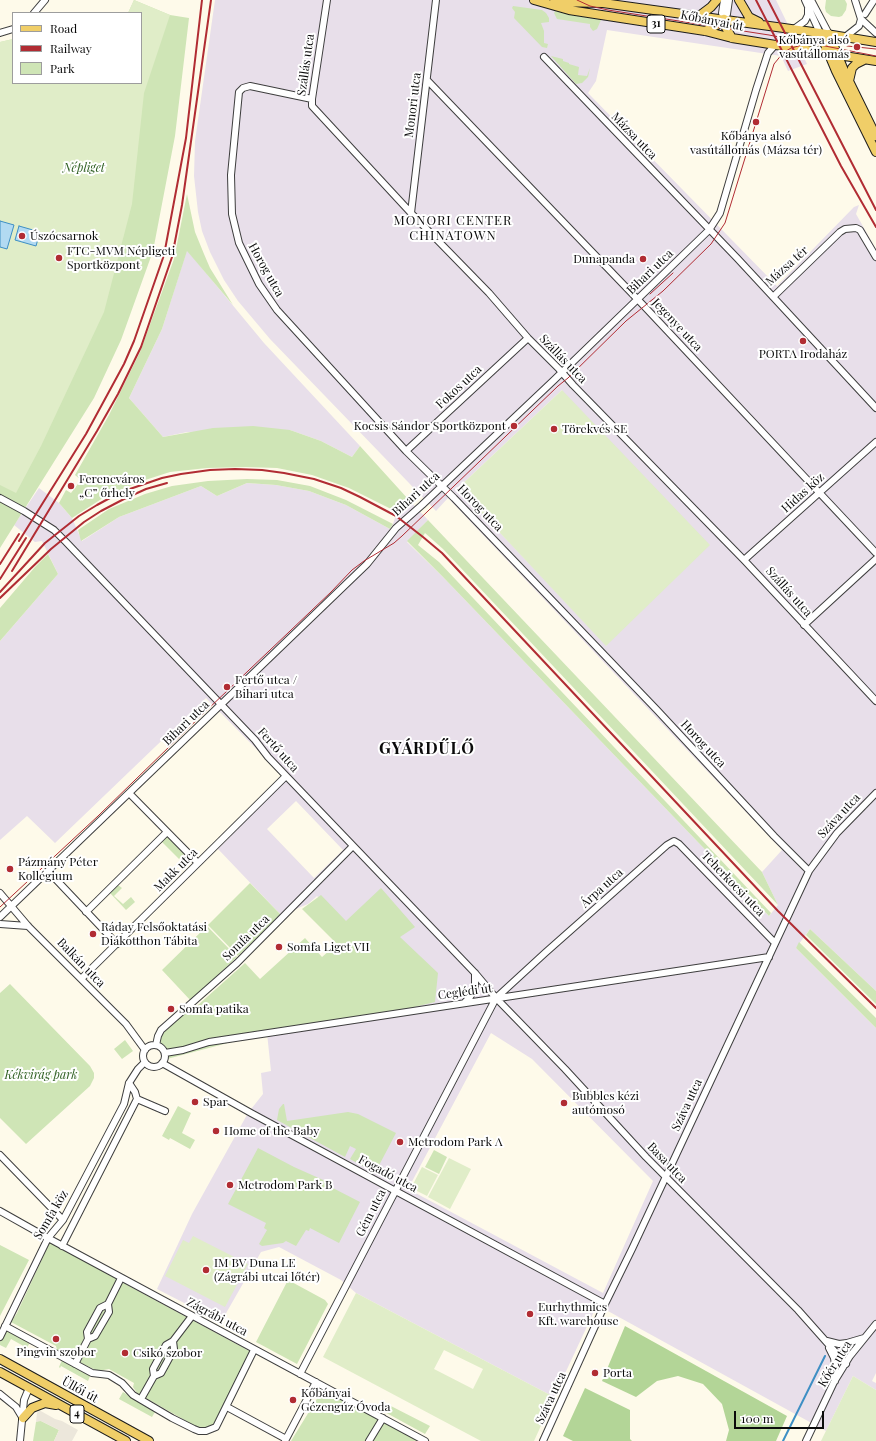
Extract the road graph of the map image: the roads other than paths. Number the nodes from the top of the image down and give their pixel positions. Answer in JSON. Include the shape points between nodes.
{"nodes":[{"id":1,"x":45,"y":0,"type":"edge"},
{"id":2,"x":327,"y":0,"type":"edge"},
{"id":3,"x":436,"y":0,"type":"edge"},
{"id":4,"x":534,"y":0,"type":"edge"},
{"id":5,"x":717,"y":0,"type":"edge"},
{"id":6,"x":724,"y":0,"type":"edge"},
{"id":7,"x":729,"y":0,"type":"edge"},
{"id":8,"x":739,"y":0,"type":"edge"},
{"id":9,"x":805,"y":0,"type":"edge"},
{"id":10,"x":811,"y":0,"type":"edge"},
{"id":11,"x":855,"y":0,"type":"edge"},
{"id":12,"x":874,"y":0,"type":"edge"},
{"id":13,"x":543,"y":2,"type":"junction"},
{"id":14,"x":808,"y":9,"type":"junction"},
{"id":15,"x":37,"y":12,"type":"edge"},
{"id":16,"x":699,"y":16,"type":"junction"},
{"id":17,"x":863,"y":16,"type":"junction"},
{"id":18,"x":724,"y":19,"type":"junction"},
{"id":19,"x":771,"y":26,"type":"junction"},
{"id":20,"x":12,"y":29,"type":"edge"},
{"id":21,"x":794,"y":29,"type":"junction"},
{"id":22,"x":704,"y":31,"type":"junction"},
{"id":23,"x":0,"y":33,"type":"edge"},
{"id":24,"x":820,"y":33,"type":"junction"},
{"id":25,"x":876,"y":33,"type":"edge"},
{"id":26,"x":829,"y":34,"type":"junction"},
{"id":27,"x":845,"y":37,"type":"junction"},
{"id":28,"x":732,"y":38,"type":"junction"},
{"id":29,"x":876,"y":42,"type":"edge"},
{"id":30,"x":774,"y":45,"type":"junction"},
{"id":31,"x":833,"y":55,"type":"junction"},
{"id":32,"x":544,"y":57,"type":"dead end"},
{"id":33,"x":864,"y":60,"type":"junction"},
{"id":34,"x":876,"y":61,"type":"edge"},
{"id":35,"x":426,"y":80,"type":"junction"},
{"id":36,"x":848,"y":81,"type":"junction"},
{"id":37,"x":312,"y":99,"type":"junction"},
{"id":38,"x":876,"y":136,"type":"edge"},
{"id":39,"x":876,"y":152,"type":"edge"},
{"id":40,"x":411,"y":214,"type":"junction"},
{"id":41,"x":709,"y":230,"type":"junction"},
{"id":42,"x":876,"y":257,"type":"edge"},
{"id":43,"x":773,"y":297,"type":"junction"},
{"id":44,"x":638,"y":299,"type":"junction"},
{"id":45,"x":528,"y":338,"type":"junction"},
{"id":46,"x":562,"y":372,"type":"junction"},
{"id":47,"x":876,"y":408,"type":"edge"},
{"id":48,"x":876,"y":442,"type":"edge"},
{"id":49,"x":406,"y":451,"type":"junction"},
{"id":50,"x":442,"y":485,"type":"junction"},
{"id":51,"x":820,"y":494,"type":"junction"},
{"id":52,"x":0,"y":498,"type":"edge"},
{"id":53,"x":876,"y":553,"type":"edge"},
{"id":54,"x":876,"y":559,"type":"edge"},
{"id":55,"x":744,"y":560,"type":"junction"},
{"id":56,"x":804,"y":625,"type":"junction"},
{"id":57,"x":876,"y":702,"type":"edge"},
{"id":58,"x":221,"y":705,"type":"junction"},
{"id":59,"x":286,"y":776,"type":"junction"},
{"id":60,"x":129,"y":792,"type":"junction"},
{"id":61,"x":876,"y":794,"type":"edge"},
{"id":62,"x":167,"y":832,"type":"junction"},
{"id":63,"x":674,"y":841,"type":"joint"},
{"id":64,"x":354,"y":846,"type":"junction"},
{"id":65,"x":198,"y":863,"type":"junction"},
{"id":66,"x":48,"y":871,"type":"junction"},
{"id":67,"x":809,"y":871,"type":"junction"},
{"id":68,"x":0,"y":893,"type":"edge"},
{"id":69,"x":11,"y":906,"type":"junction"},
{"id":70,"x":86,"y":912,"type":"junction"},
{"id":71,"x":0,"y":917,"type":"edge"},
{"id":72,"x":0,"y":924,"type":"edge"},
{"id":73,"x":28,"y":926,"type":"junction"},
{"id":74,"x":775,"y":943,"type":"junction"},
{"id":75,"x":117,"y":944,"type":"junction"},
{"id":76,"x":769,"y":956,"type":"junction"},
{"id":77,"x":475,"y":973,"type":"junction"},
{"id":78,"x":81,"y":979,"type":"junction"},
{"id":79,"x":496,"y":998,"type":"junction"},
{"id":80,"x":465,"y":1002,"type":"junction"},
{"id":81,"x":156,"y":1045,"type":"junction"},
{"id":82,"x":145,"y":1050,"type":"junction"},
{"id":83,"x":165,"y":1053,"type":"junction"},
{"id":84,"x":145,"y":1062,"type":"junction"},
{"id":85,"x":162,"y":1063,"type":"junction"},
{"id":86,"x":129,"y":1083,"type":"junction"},
{"id":87,"x":137,"y":1098,"type":"junction"},
{"id":88,"x":165,"y":1111,"type":"dead end"},
{"id":89,"x":0,"y":1155,"type":"edge"},
{"id":90,"x":666,"y":1177,"type":"junction"},
{"id":91,"x":396,"y":1190,"type":"junction"},
{"id":92,"x":0,"y":1211,"type":"edge"},
{"id":93,"x":63,"y":1220,"type":"junction"},
{"id":94,"x":48,"y":1238,"type":"junction"},
{"id":95,"x":62,"y":1246,"type":"junction"},
{"id":96,"x":121,"y":1278,"type":"junction"},
{"id":97,"x":108,"y":1304,"type":"junction"},
{"id":98,"x":606,"y":1304,"type":"junction"},
{"id":99,"x":192,"y":1316,"type":"junction"},
{"id":100,"x":876,"y":1324,"type":"edge"},
{"id":101,"x":5,"y":1326,"type":"junction"},
{"id":102,"x":0,"y":1337,"type":"edge"},
{"id":103,"x":864,"y":1338,"type":"junction"},
{"id":104,"x":88,"y":1339,"type":"junction"},
{"id":105,"x":173,"y":1341,"type":"junction"},
{"id":106,"x":825,"y":1341,"type":"junction"},
{"id":107,"x":254,"y":1350,"type":"junction"},
{"id":108,"x":0,"y":1359,"type":"edge"},
{"id":109,"x":75,"y":1364,"type":"junction"},
{"id":110,"x":846,"y":1364,"type":"junction"},
{"id":111,"x":0,"y":1372,"type":"edge"},
{"id":112,"x":300,"y":1374,"type":"junction"},
{"id":113,"x":29,"y":1375,"type":"junction"},
{"id":114,"x":154,"y":1376,"type":"junction"},
{"id":115,"x":316,"y":1382,"type":"junction"},
{"id":116,"x":834,"y":1382,"type":"junction"},
{"id":117,"x":44,"y":1384,"type":"junction"},
{"id":118,"x":28,"y":1388,"type":"junction"},
{"id":119,"x":0,"y":1394,"type":"edge"},
{"id":120,"x":141,"y":1399,"type":"junction"},
{"id":121,"x":64,"y":1407,"type":"junction"},
{"id":122,"x":227,"y":1407,"type":"junction"},
{"id":123,"x":23,"y":1418,"type":"junction"},
{"id":124,"x":383,"y":1418,"type":"junction"},
{"id":125,"x":286,"y":1440,"type":"edge"},
{"id":126,"x":20,"y":1441,"type":"edge"},
{"id":127,"x":126,"y":1441,"type":"edge"},
{"id":128,"x":149,"y":1441,"type":"edge"},
{"id":129,"x":369,"y":1441,"type":"edge"},
{"id":130,"x":425,"y":1441,"type":"edge"},
{"id":131,"x":543,"y":1441,"type":"edge"},
{"id":132,"x":806,"y":1441,"type":"edge"}],
"edges":[{"from":1,"to":15,"type":"street"},
{"from":2,"to":37,"type":"street","name":"Szállás utca"},
{"from":3,"to":35,"type":"street","name":"Monori utca"},
{"from":4,"to":13,"type":"main road","name":"Kőbányai út","number":"31"},
{"from":5,"to":16,"type":"main road"},
{"from":6,"to":18,"type":"street"},
{"from":7,"to":18,"type":"street"},
{"from":8,"to":19,"type":"main road","via":[[749,17]]},
{"from":9,"to":14,"type":"street"},
{"from":10,"to":26,"type":"street"},
{"from":11,"to":17,"type":"street"},
{"from":12,"to":17,"type":"street"},
{"from":13,"to":16,"type":"main road","name":"Kőbányai út","number":"31","via":[[603,3]]},
{"from":13,"to":22,"type":"main road","name":"Kőbányai út","number":"31","via":[[577,11]]},
{"from":14,"to":21,"type":"street","via":[[805,21]]},
{"from":14,"to":24,"type":"street"},
{"from":16,"to":18,"type":"main road","name":"Kőbányai út","number":"31"},
{"from":17,"to":25,"type":"street"},
{"from":17,"to":27,"type":"street","via":[[859,26]]},
{"from":18,"to":19,"type":"main road","name":"Kőbányai út","number":"31"},
{"from":18,"to":22,"type":"main road"},
{"from":18,"to":28,"type":"main road"},
{"from":19,"to":21,"type":"main road","name":"Kőbányai út","number":"31"},
{"from":20,"to":23,"type":"street"},
{"from":21,"to":24,"type":"main road","name":"Kőbányai út","number":"31"},
{"from":22,"to":28,"type":"main road","name":"Kőbányai út","number":"31"},
{"from":24,"to":26,"type":"main road","number":"31"},
{"from":24,"to":31,"type":"main road"},
{"from":26,"to":27,"type":"main road","number":"31"},
{"from":26,"to":31,"type":"main road"},
{"from":27,"to":29,"type":"main road","number":"31"},
{"from":28,"to":30,"type":"main road","name":"Kőbányai út","number":"31"},
{"from":30,"to":31,"type":"main road","name":"Kőbányai út","number":"31"},
{"from":30,"to":41,"type":"street","name":"Bihari utca","via":[[768,53],[756,90],[720,213]]},
{"from":31,"to":33,"type":"main road","number":"31"},
{"from":31,"to":36,"type":"main road"},
{"from":31,"to":39,"type":"main road","via":[[836,71]]},
{"from":32,"to":41,"type":"street","name":"Mázsa utca"},
{"from":33,"to":34,"type":"main road","number":"31"},
{"from":33,"to":36,"type":"main road","via":[[852,68]]},
{"from":35,"to":40,"type":"street","name":"Monori utca"},
{"from":35,"to":44,"type":"street","name":"Jegenye utca"},
{"from":36,"to":38,"type":"main road"},
{"from":37,"to":40,"type":"street","name":"Szállás utca","via":[[312,106]]},
{"from":37,"to":49,"type":"street","name":"Horog utca","via":[[250,86],[238,92],[231,175],[231,208],[235,232],[259,284],[277,310]]},
{"from":40,"to":45,"type":"street","name":"Szállás utca"},
{"from":41,"to":43,"type":"street","name":"Mázsa tér"},
{"from":41,"to":44,"type":"street","name":"Bihari utca"},
{"from":42,"to":43,"type":"street","name":"Mázsa tér","via":[[860,230],[850,228],[840,232]]},
{"from":43,"to":47,"type":"street"},
{"from":44,"to":46,"type":"street","name":"Bihari utca"},
{"from":44,"to":51,"type":"street","name":"Jegenye utca"},
{"from":45,"to":46,"type":"street","name":"Szállás utca"},
{"from":45,"to":49,"type":"street","name":"Fokos utca"},
{"from":46,"to":50,"type":"street","name":"Bihari utca"},
{"from":46,"to":55,"type":"street","name":"Szállás utca"},
{"from":48,"to":51,"type":"street","name":"Hidas köz"},
{"from":49,"to":50,"type":"street","name":"Horog utca"},
{"from":50,"to":58,"type":"street","name":"Bihari utca","via":[[396,528],[367,564]]},
{"from":50,"to":67,"type":"street","name":"Horog utca"},
{"from":51,"to":53,"type":"street","name":"Jegenye utca"},
{"from":51,"to":55,"type":"street","name":"Hidas köz"},
{"from":52,"to":58,"type":"street","name":"Fertő utca","via":[[54,530]]},
{"from":54,"to":56,"type":"street"},
{"from":55,"to":56,"type":"street","name":"Szállás utca"},
{"from":56,"to":57,"type":"street","name":"Szállás utca"},
{"from":58,"to":59,"type":"street","name":"Fertő utca"},
{"from":58,"to":60,"type":"street","name":"Bihari utca"},
{"from":59,"to":64,"type":"street","name":"Fertő utca"},
{"from":59,"to":65,"type":"street","name":"Makk utca"},
{"from":60,"to":62,"type":"street"},
{"from":60,"to":66,"type":"street","name":"Bihari utca"},
{"from":61,"to":67,"type":"street","name":"Száva utca","via":[[837,833]]},
{"from":62,"to":65,"type":"street"},
{"from":62,"to":70,"type":"street"},
{"from":63,"to":74,"type":"street","name":"Teherkocsi utca"},
{"from":63,"to":79,"type":"street","name":"Árpa utca","via":[[667,844]]},
{"from":64,"to":77,"type":"street","name":"Fertő utca"},
{"from":64,"to":81,"type":"street","name":"Somfa utca","via":[[237,963],[161,1030]]},
{"from":65,"to":75,"type":"street","name":"Makk utca"},
{"from":66,"to":69,"type":"street","name":"Bihari utca"},
{"from":66,"to":70,"type":"street"},
{"from":67,"to":74,"type":"street","name":"Száva utca"},
{"from":68,"to":69,"type":"street","name":"Balkán utca"},
{"from":69,"to":71,"type":"street","name":"Bihari utca"},
{"from":69,"to":73,"type":"street","name":"Balkán utca"},
{"from":70,"to":75,"type":"street"},
{"from":72,"to":73,"type":"street"},
{"from":73,"to":78,"type":"street","name":"Balkán utca"},
{"from":74,"to":76,"type":"street","name":"Száva utca"},
{"from":75,"to":78,"type":"street","name":"Makk utca"},
{"from":76,"to":79,"type":"street","name":"Ceglédi út"},
{"from":76,"to":90,"type":"street","name":"Száva utca"},
{"from":77,"to":79,"type":"street","name":"Basa utca"},
{"from":77,"to":80,"type":"street","via":[[475,988]]},
{"from":78,"to":82,"type":"street","name":"Balkán utca","via":[[126,1024]]},
{"from":79,"to":80,"type":"street","name":"Ceglédi út"},
{"from":79,"to":90,"type":"street","name":"Basa utca"},
{"from":79,"to":91,"type":"street","name":"Gém utca"},
{"from":80,"to":83,"type":"street","name":"Ceglédi út","via":[[209,1042]]},
{"from":81,"to":82,"type":"street"},
{"from":81,"to":83,"type":"street"},
{"from":82,"to":84,"type":"street"},
{"from":83,"to":85,"type":"street"},
{"from":84,"to":85,"type":"street","via":[[154,1067]]},
{"from":84,"to":86,"type":"street","name":"Somfa köz"},
{"from":85,"to":91,"type":"street","name":"Fogadó utca"},
{"from":86,"to":87,"type":"street"},
{"from":86,"to":93,"type":"street","name":"Somfa köz","via":[[124,1104]]},
{"from":87,"to":88,"type":"street"},
{"from":87,"to":95,"type":"street","name":"Somfa köz"},
{"from":89,"to":93,"type":"street"},
{"from":90,"to":98,"type":"street","name":"Száva utca"},
{"from":90,"to":106,"type":"street","name":"Basa utca","via":[[798,1310]]},
{"from":91,"to":98,"type":"street","name":"Fogadó utca"},
{"from":91,"to":112,"type":"street","name":"Gém utca"},
{"from":92,"to":94,"type":"street","name":"Zágrábi utca"},
{"from":93,"to":94,"type":"street","name":"Somfa köz"},
{"from":94,"to":95,"type":"street","name":"Zágrábi utca"},
{"from":94,"to":101,"type":"street","name":"Somfa köz"},
{"from":95,"to":96,"type":"street","name":"Zágrábi utca"},
{"from":96,"to":97,"type":"street"},
{"from":96,"to":99,"type":"street","name":"Zágrábi utca"},
{"from":97,"to":104,"type":"street","via":[[100,1308],[87,1332]]},
{"from":97,"to":104,"type":"street","via":[[109,1312],[95,1336]]},
{"from":98,"to":131,"type":"street","name":"Száva utca"},
{"from":99,"to":105,"type":"street"},
{"from":99,"to":107,"type":"street","name":"Zágrábi utca"},
{"from":100,"to":103,"type":"street","name":"Kőér utca"},
{"from":101,"to":102,"type":"street","name":"Somfa köz"},
{"from":101,"to":109,"type":"street"},
{"from":103,"to":106,"type":"street","via":[[847,1344],[832,1344]]},
{"from":103,"to":110,"type":"street","name":"Kőér utca"},
{"from":104,"to":109,"type":"street"},
{"from":105,"to":114,"type":"street","via":[[166,1345],[153,1369]]},
{"from":105,"to":114,"type":"street","via":[[174,1349],[167,1362],[161,1373]]},
{"from":106,"to":110,"type":"street","name":"Basa utca"},
{"from":106,"to":116,"type":"street","name":"Basa utca","via":[[836,1365]]},
{"from":107,"to":112,"type":"street","name":"Zágrábi utca"},
{"from":107,"to":122,"type":"street"},
{"from":108,"to":113,"type":"main road","name":"Üllői út","number":"4"},
{"from":109,"to":120,"type":"street","via":[[93,1373],[109,1375]]},
{"from":110,"to":116,"type":"street","name":"Kőér utca"},
{"from":111,"to":118,"type":"main road","name":"Üllői út","number":"4"},
{"from":112,"to":115,"type":"street","name":"Zágrábi utca"},
{"from":113,"to":117,"type":"main road","name":"Üllői út","number":"4"},
{"from":113,"to":118,"type":"main road"},
{"from":114,"to":120,"type":"street"},
{"from":115,"to":124,"type":"street","name":"Zágrábi utca"},
{"from":115,"to":125,"type":"street"},
{"from":116,"to":132,"type":"street","name":"Kőér utca"},
{"from":117,"to":118,"type":"main road"},
{"from":117,"to":128,"type":"main road","name":"Üllői út","number":"4"},
{"from":118,"to":121,"type":"main road","name":"Üllői út","number":"4"},
{"from":118,"to":123,"type":"street"},
{"from":119,"to":123,"type":"street","via":[[16,1407]]},
{"from":120,"to":122,"type":"street","via":[[199,1431],[216,1427]]},
{"from":121,"to":123,"type":"main road","via":[[45,1403],[32,1408]]},
{"from":121,"to":127,"type":"main road","name":"Üllői út","number":"4"},
{"from":122,"to":125,"type":"street"},
{"from":123,"to":126,"type":"street"},
{"from":124,"to":129,"type":"street"},
{"from":124,"to":130,"type":"street","name":"Zágrábi utca"}]}
